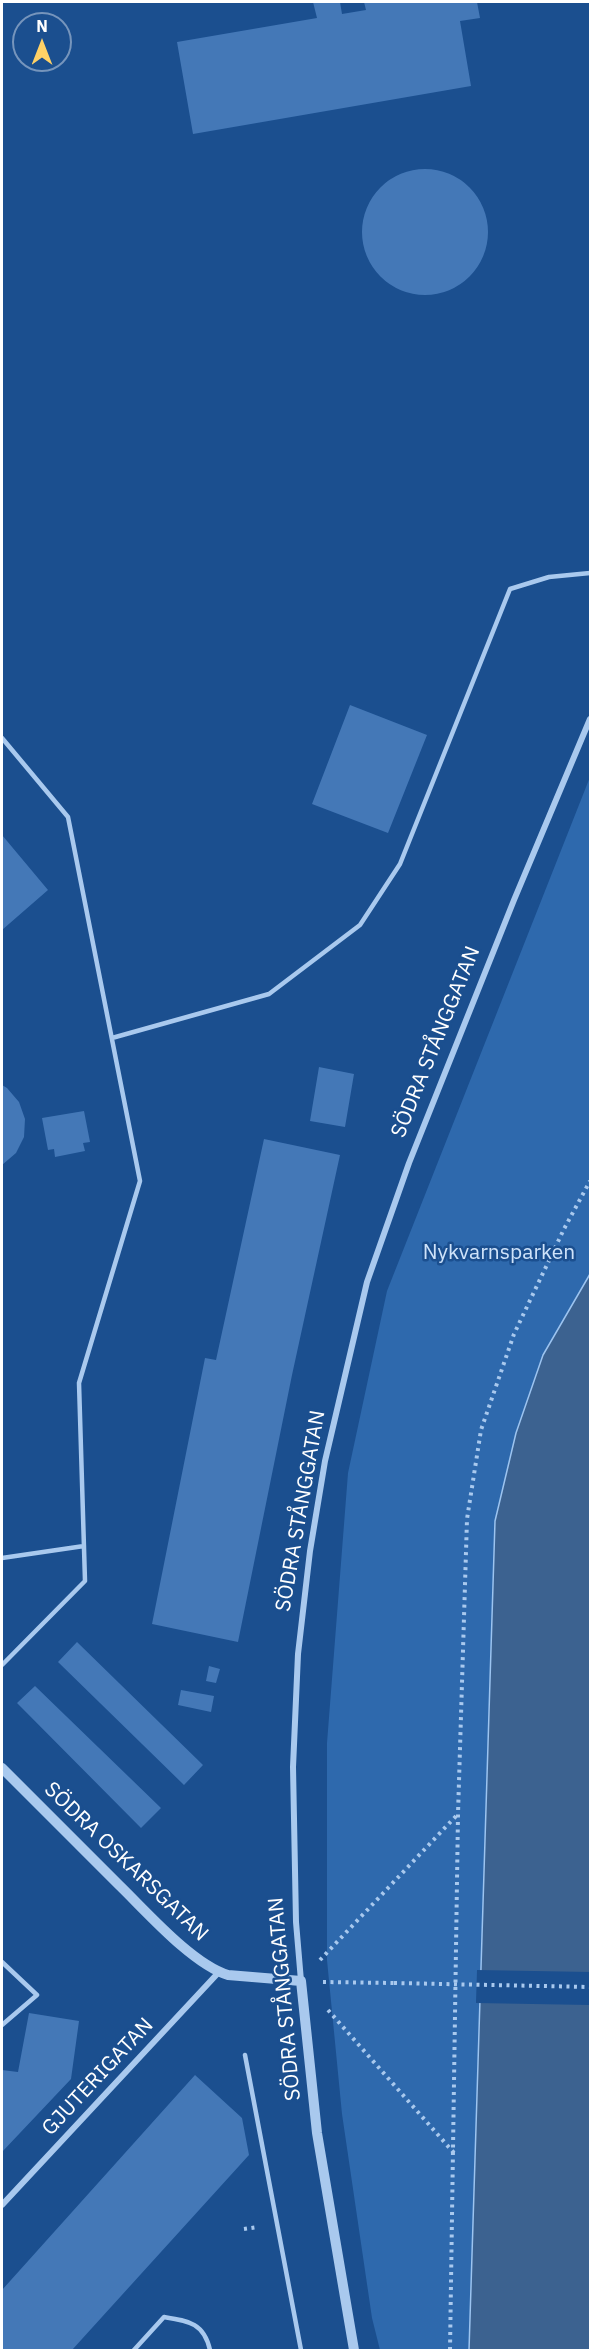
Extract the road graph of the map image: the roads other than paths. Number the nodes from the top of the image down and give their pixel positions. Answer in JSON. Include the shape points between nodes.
{"nodes":[{"id":1,"x":591,"y":573,"type":"edge"},
{"id":2,"x":591,"y":719,"type":"edge"},
{"id":3,"x":2,"y":738,"type":"edge"},
{"id":4,"x":112,"y":1038,"type":"junction"},
{"id":5,"x":84,"y":1546,"type":"junction"},
{"id":6,"x":2,"y":1558,"type":"edge"},
{"id":7,"x":2,"y":1665,"type":"edge"},
{"id":8,"x":2,"y":1768,"type":"edge"},
{"id":9,"x":2,"y":1962,"type":"edge"},
{"id":10,"x":219,"y":1972,"type":"junction"},
{"id":11,"x":301,"y":1981,"type":"junction"},
{"id":12,"x":2,"y":2025,"type":"edge"},
{"id":13,"x":245,"y":2055,"type":"dead end"},
{"id":14,"x":2,"y":2205,"type":"edge"},
{"id":15,"x":134,"y":2350,"type":"edge"},
{"id":16,"x":210,"y":2350,"type":"edge"},
{"id":17,"x":301,"y":2350,"type":"edge"},
{"id":18,"x":354,"y":2350,"type":"edge"}],
"edges":[{"from":1,"to":4,"type":"lane","via":[[549,577],[510,589],[400,864],[360,925],[269,994]]},
{"from":2,"to":11,"type":"street","name":"SÖDRA STÅNGGATAN","via":[[409,1163],[367,1282],[330,1438],[310,1551],[298,1654],[293,1767]]},
{"from":3,"to":4,"type":"lane","via":[[68,817]]},
{"from":4,"to":5,"type":"lane","via":[[140,1181],[79,1383]]},
{"from":5,"to":6,"type":"lane"},
{"from":5,"to":7,"type":"lane","via":[[85,1581]]},
{"from":8,"to":10,"type":"street","name":"SÖDRA OSKARSGATAN","via":[[172,1936]]},
{"from":9,"to":12,"type":"lane","via":[[37,1995]]},
{"from":10,"to":11,"type":"street","name":"SÖDRA OSKARSGATAN"},
{"from":10,"to":14,"type":"street","name":"GJUTERIGATAN"},
{"from":11,"to":18,"type":"street","name":"SÖDRA STÅNGGATAN","via":[[318,2143]]},
{"from":13,"to":17,"type":"lane"},
{"from":15,"to":16,"type":"lane","via":[[164,2317],[189,2321],[207,2336]]}]}
